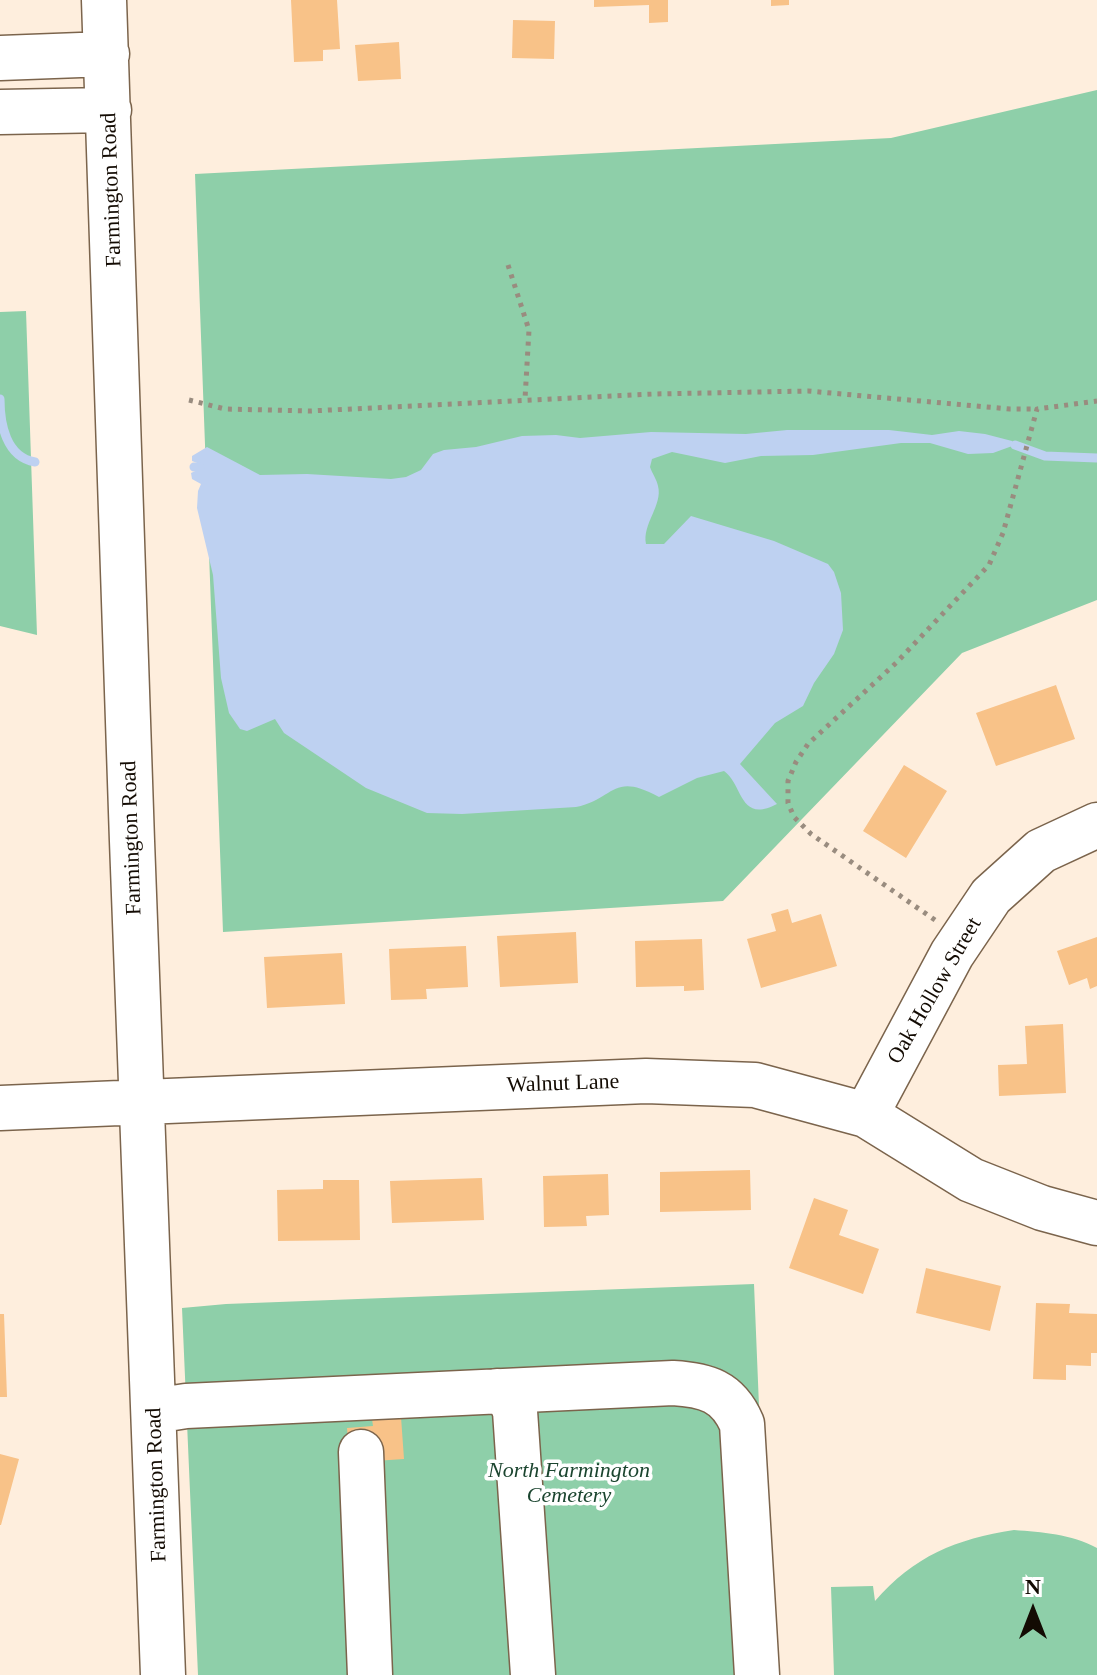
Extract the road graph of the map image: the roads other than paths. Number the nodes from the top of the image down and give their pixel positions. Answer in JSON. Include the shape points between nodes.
{"nodes":[{"id":1,"x":104,"y":0,"type":"edge"},
{"id":2,"x":107,"y":54,"type":"junction"},
{"id":3,"x":0,"y":58,"type":"edge"},
{"id":4,"x":109,"y":110,"type":"junction"},
{"id":5,"x":0,"y":112,"type":"edge"},
{"id":6,"x":1097,"y":825,"type":"edge"},
{"id":7,"x":143,"y":1100,"type":"junction"},
{"id":8,"x":0,"y":1108,"type":"edge"},
{"id":9,"x":866,"y":1115,"type":"junction"},
{"id":10,"x":1097,"y":1223,"type":"edge"},
{"id":11,"x":497,"y":1391,"type":"junction"},
{"id":12,"x":154,"y":1411,"type":"junction"},
{"id":13,"x":355,"y":1426,"type":"junction"},
{"id":14,"x":163,"y":1675,"type":"edge"},
{"id":15,"x":370,"y":1675,"type":"edge"},
{"id":16,"x":533,"y":1675,"type":"edge"},
{"id":17,"x":757,"y":1675,"type":"edge"}],
"edges":[{"from":1,"to":2,"type":"street","name":"Farmington Road"},
{"from":2,"to":3,"type":"street"},
{"from":2,"to":4,"type":"street","name":"Farmington Road"},
{"from":4,"to":5,"type":"street"},
{"from":4,"to":7,"type":"street","name":"Farmington Road"},
{"from":6,"to":9,"type":"street","name":"Oak Hollow Street","via":[[1041,851],[991,896],[914,1022]]},
{"from":7,"to":8,"type":"street","name":"Walnut Lane"},
{"from":7,"to":9,"type":"street","name":"Walnut Lane","via":[[646,1081],[755,1085]]},
{"from":7,"to":12,"type":"street","name":"Farmington Road"},
{"from":9,"to":10,"type":"street","name":"Walnut Lane","via":[[971,1180]]},
{"from":11,"to":13,"type":"street"},
{"from":11,"to":16,"type":"street","via":[[510,1399],[515,1411]]},
{"from":11,"to":17,"type":"street","via":[[701,1385],[736,1410],[745,1440]]},
{"from":12,"to":13,"type":"street","via":[[186,1406]]},
{"from":12,"to":14,"type":"street","name":"Farmington Road"},
{"from":13,"to":15,"type":"street"}]}
